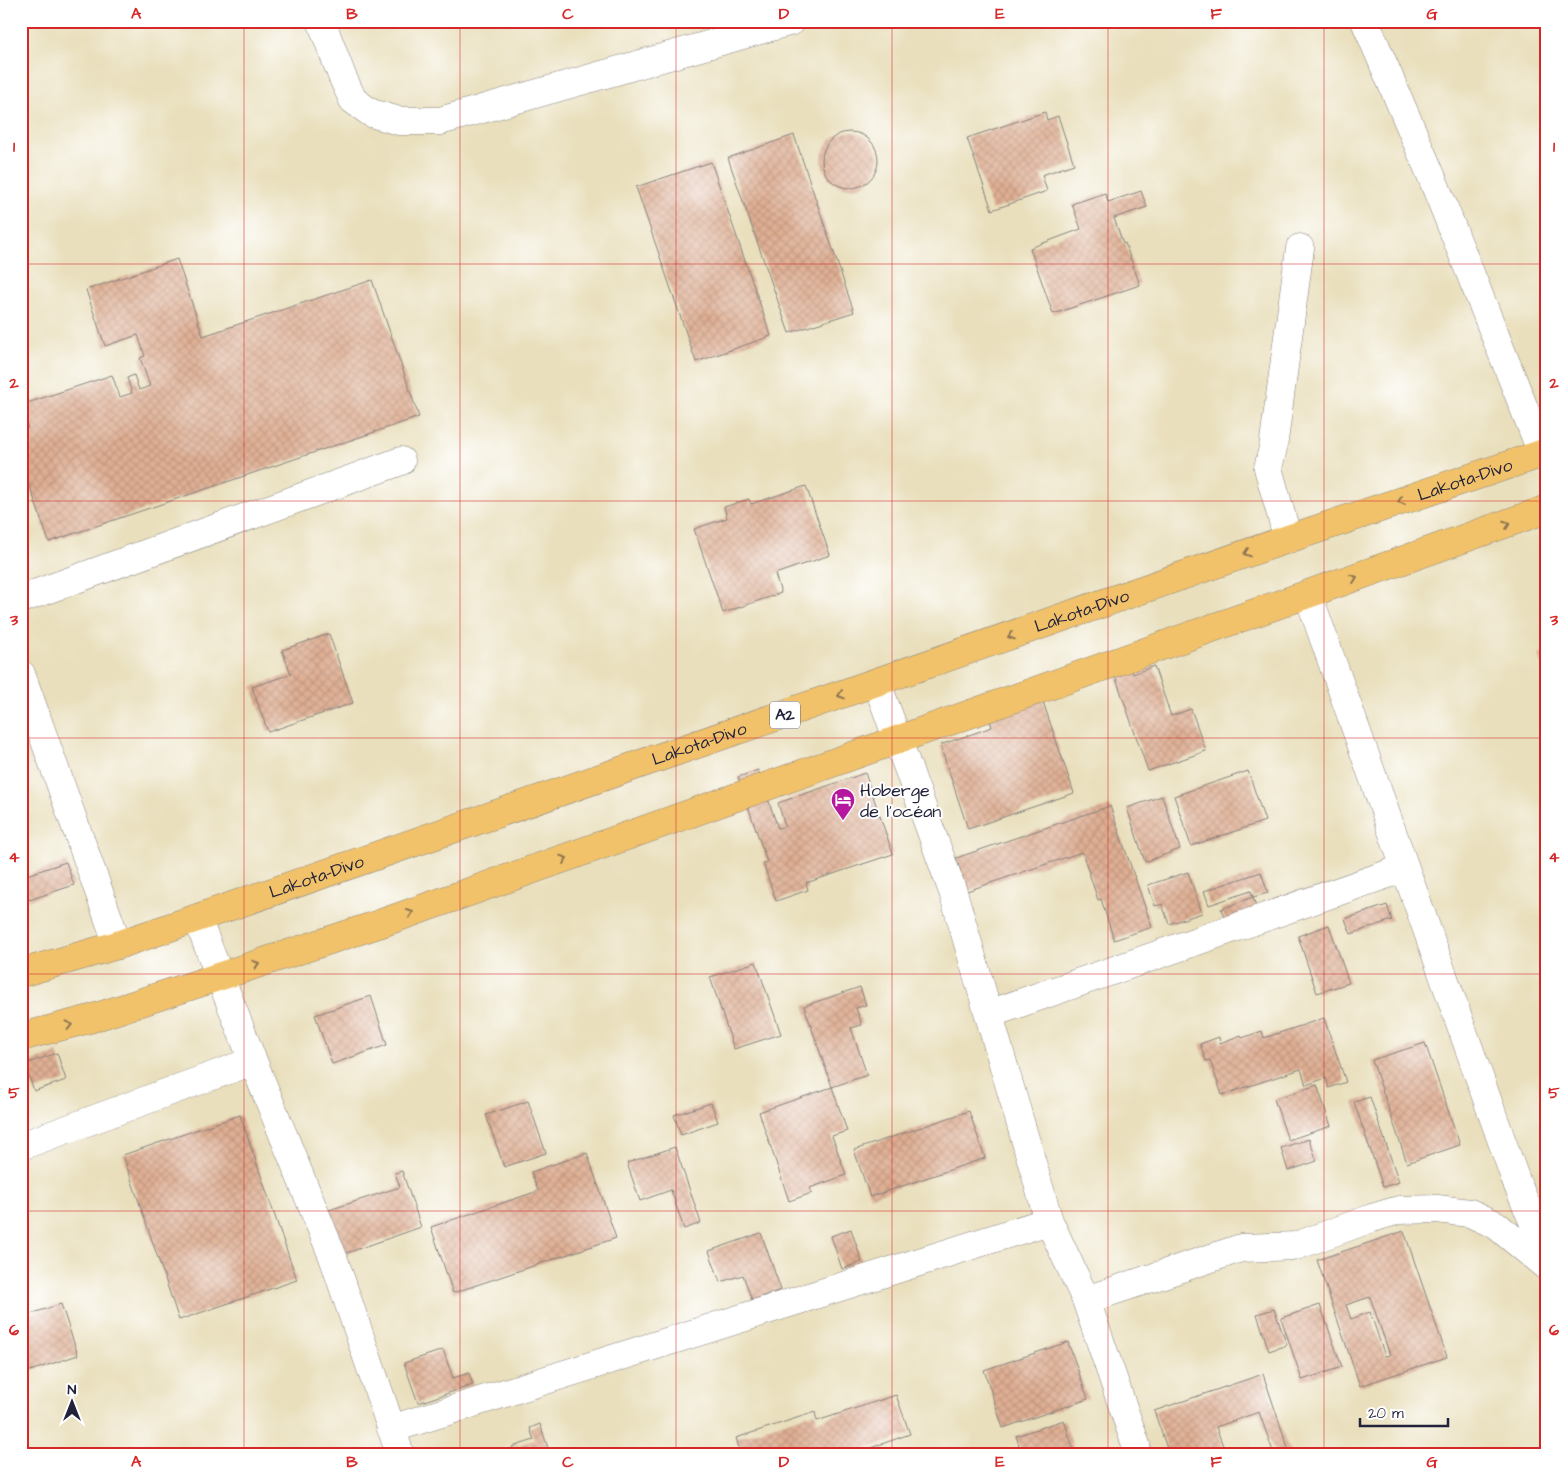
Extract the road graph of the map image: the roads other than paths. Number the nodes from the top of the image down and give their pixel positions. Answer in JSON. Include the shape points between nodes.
{"nodes":[{"id":1,"x":321,"y":21,"type":"edge"},
{"id":2,"x":792,"y":21,"type":"edge"},
{"id":3,"x":1365,"y":21,"type":"edge"},
{"id":4,"x":1300,"y":248,"type":"dead end"},
{"id":5,"x":1545,"y":453,"type":"edge"},
{"id":6,"x":401,"y":461,"type":"dead end"},
{"id":7,"x":1547,"y":509,"type":"edge"},
{"id":8,"x":1288,"y":539,"type":"junction"},
{"id":9,"x":1308,"y":594,"type":"junction"},
{"id":10,"x":21,"y":599,"type":"edge"},
{"id":11,"x":21,"y":674,"type":"edge"},
{"id":12,"x":877,"y":683,"type":"junction"},
{"id":13,"x":898,"y":741,"type":"junction"},
{"id":14,"x":1405,"y":868,"type":"junction"},
{"id":15,"x":197,"y":918,"type":"junction"},
{"id":16,"x":118,"y":945,"type":"junction"},
{"id":17,"x":21,"y":973,"type":"edge"},
{"id":18,"x":220,"y":976,"type":"junction"},
{"id":19,"x":989,"y":1014,"type":"junction"},
{"id":20,"x":21,"y":1037,"type":"edge"},
{"id":21,"x":253,"y":1061,"type":"junction"},
{"id":22,"x":21,"y":1146,"type":"edge"},
{"id":23,"x":1049,"y":1221,"type":"junction"},
{"id":24,"x":1547,"y":1254,"type":"edge"},
{"id":25,"x":1547,"y":1267,"type":"edge"},
{"id":26,"x":1086,"y":1300,"type":"junction"},
{"id":27,"x":396,"y":1441,"type":"edge"},
{"id":28,"x":1137,"y":1454,"type":"edge"}],
"edges":[{"from":1,"to":2,"type":"street","via":[[353,100],[371,113],[399,121],[440,121]]},
{"from":3,"to":5,"type":"street"},
{"from":4,"to":8,"type":"street","via":[[1268,468]]},
{"from":5,"to":8,"type":"main road","name":"Lakota-Divo","number":"A2","one_way":true},
{"from":6,"to":10,"type":"street"},
{"from":9,"to":7,"type":"main road","one_way":true},
{"from":8,"to":12,"type":"main road","name":"Lakota-Divo","number":"A2","one_way":true},
{"from":9,"to":13,"type":"main road"},
{"from":9,"to":14,"type":"street"},
{"from":11,"to":16,"type":"street"},
{"from":12,"to":13,"type":"street"},
{"from":12,"to":15,"type":"main road","name":"Lakota-Divo","number":"A2","one_way":true},
{"from":18,"to":13,"type":"main road","one_way":true,"via":[[379,924]]},
{"from":13,"to":19,"type":"street","via":[[953,892]]},
{"from":14,"to":19,"type":"street"},
{"from":14,"to":24,"type":"street","via":[[1516,1181]]},
{"from":15,"to":16,"type":"main road","name":"Lakota-Divo","number":"A2"},
{"from":15,"to":18,"type":"street"},
{"from":16,"to":17,"type":"main road","name":"Lakota-Divo","number":"A2"},
{"from":20,"to":18,"type":"main road","one_way":true,"via":[[90,1019]]},
{"from":18,"to":21,"type":"street"},
{"from":19,"to":23,"type":"street"},
{"from":21,"to":22,"type":"street"},
{"from":21,"to":27,"type":"street","via":[[333,1256]]},
{"from":23,"to":26,"type":"street"},
{"from":23,"to":27,"type":"street"},
{"from":25,"to":26,"type":"street","via":[[1496,1225],[1470,1213],[1437,1209],[1399,1210],[1296,1246],[1241,1248]]},
{"from":26,"to":28,"type":"street"}]}
